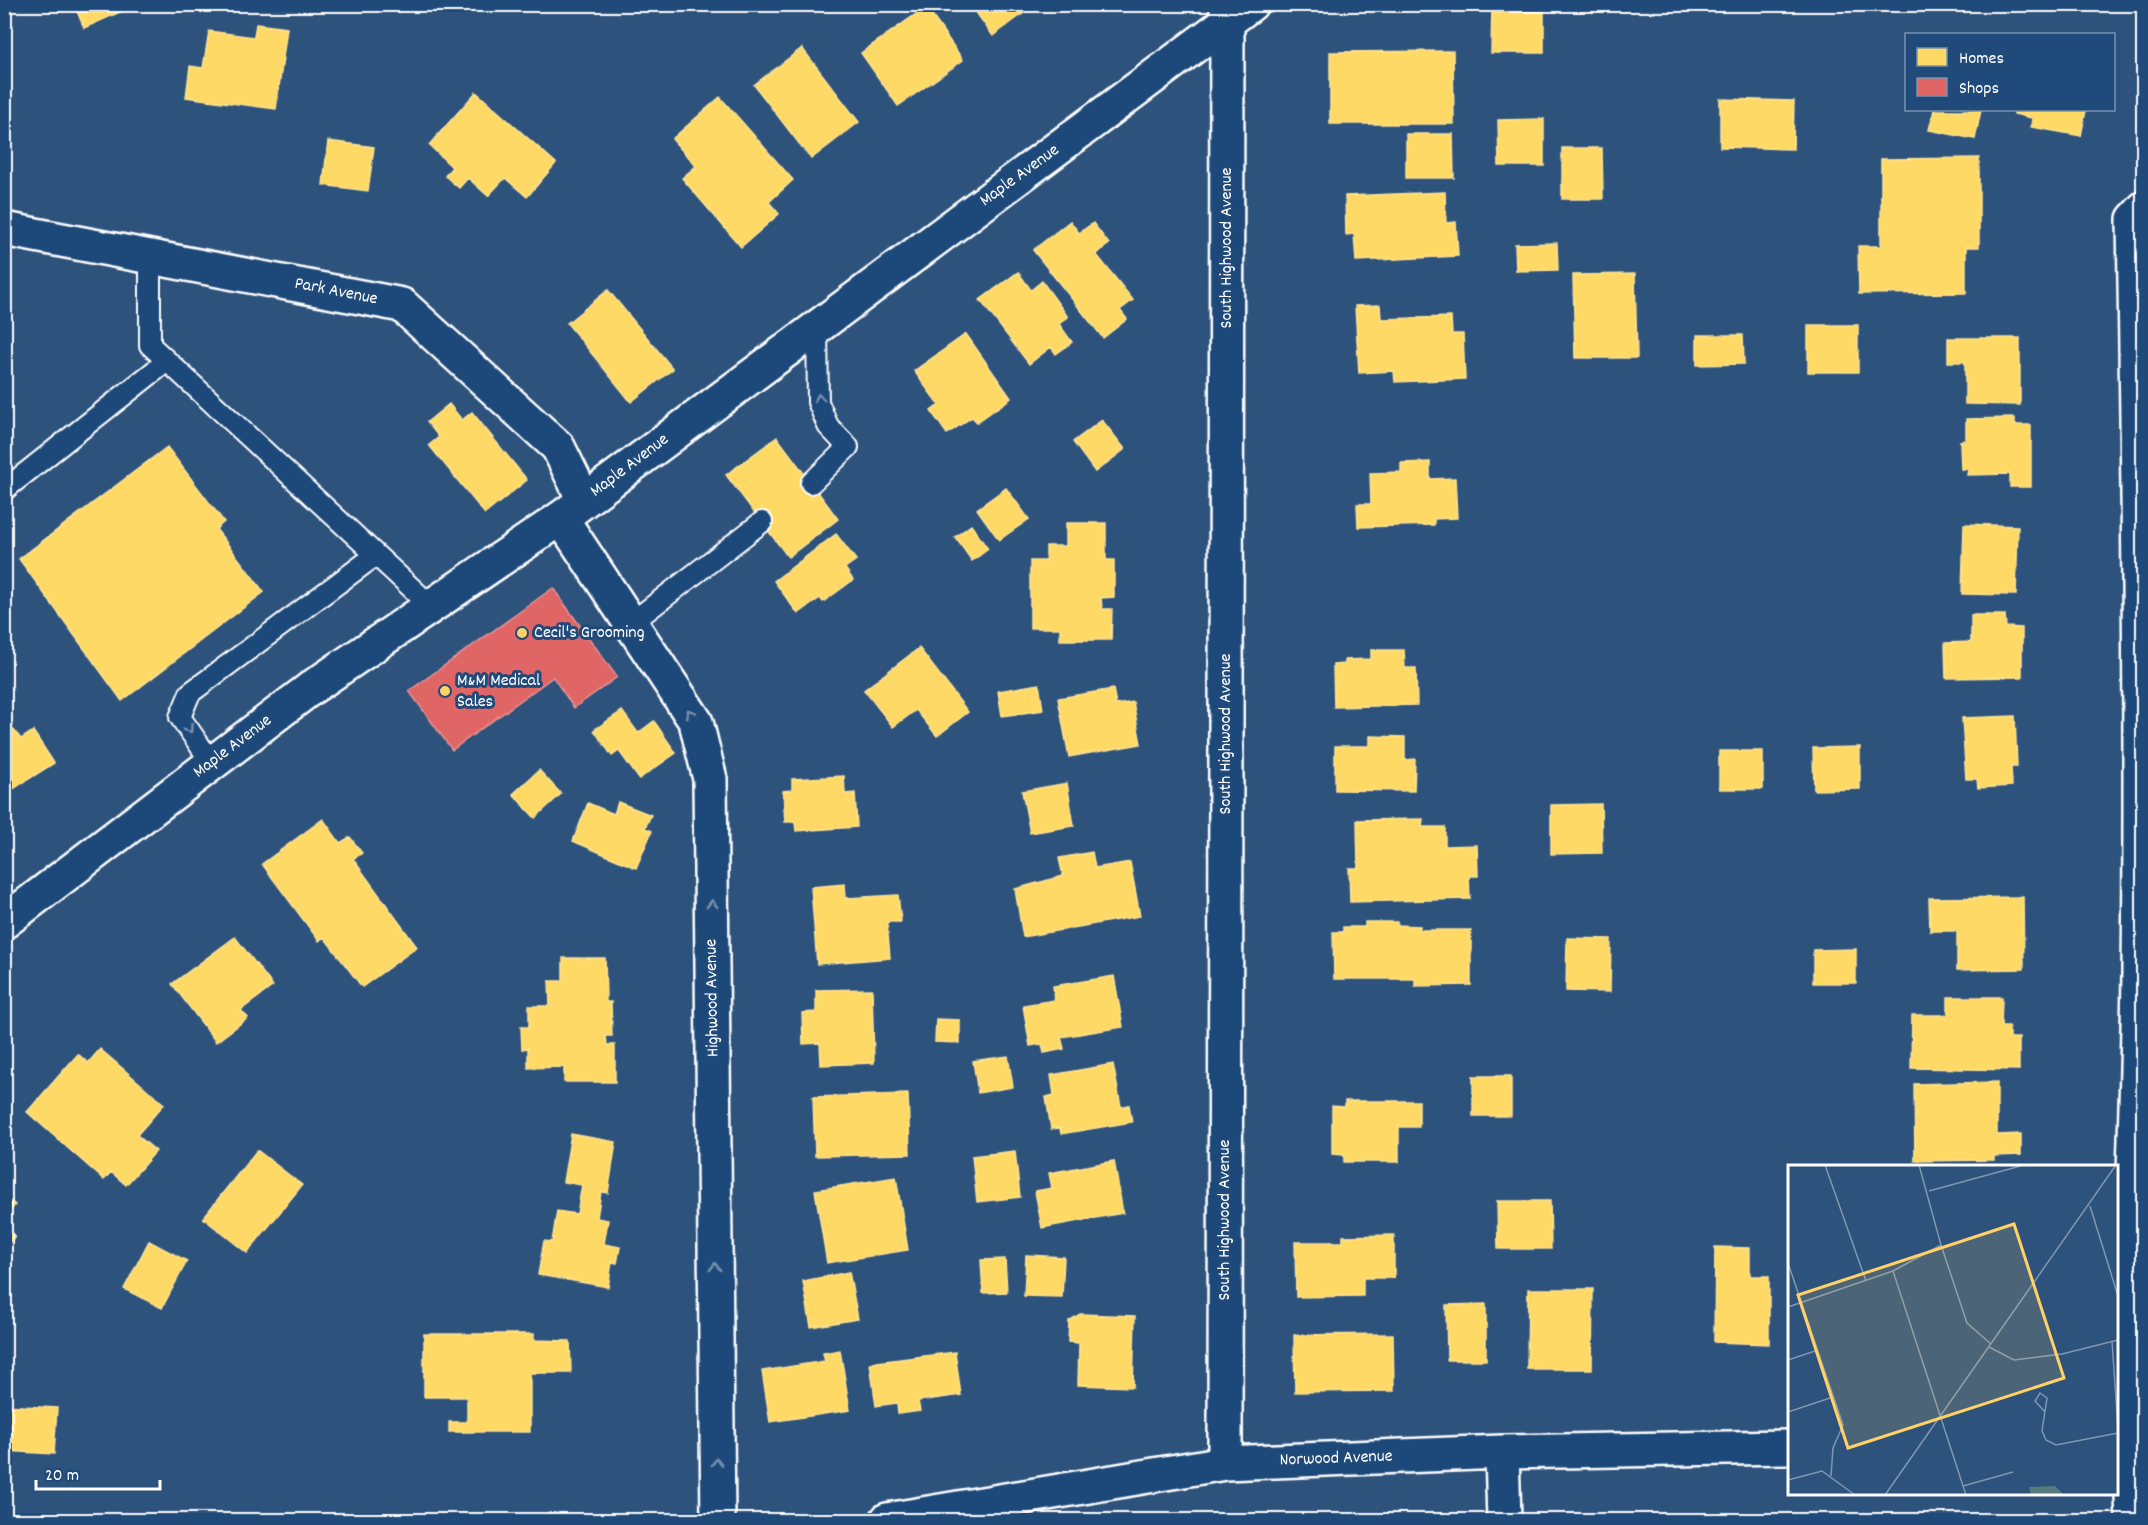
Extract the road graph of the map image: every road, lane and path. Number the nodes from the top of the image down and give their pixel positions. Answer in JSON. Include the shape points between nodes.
{"nodes":[{"id":1,"x":1235,"y":11,"type":"edge"},
{"id":2,"x":2144,"y":208,"type":"edge"},
{"id":3,"x":4,"y":229,"type":"edge"},
{"id":4,"x":150,"y":256,"type":"junction"},
{"id":5,"x":817,"y":326,"type":"junction"},
{"id":6,"x":167,"y":361,"type":"junction"},
{"id":7,"x":811,"y":483,"type":"dead end"},
{"id":8,"x":4,"y":490,"type":"edge"},
{"id":9,"x":2141,"y":504,"type":"edge"},
{"id":10,"x":572,"y":509,"type":"junction"},
{"id":11,"x":762,"y":522,"type":"dead end"},
{"id":12,"x":376,"y":555,"type":"junction"},
{"id":13,"x":431,"y":606,"type":"junction"},
{"id":14,"x":631,"y":622,"type":"junction"},
{"id":15,"x":212,"y":763,"type":"junction"},
{"id":16,"x":4,"y":922,"type":"edge"},
{"id":17,"x":2141,"y":970,"type":"edge"},
{"id":18,"x":2130,"y":1441,"type":"edge"},
{"id":19,"x":1788,"y":1447,"type":"edge"},
{"id":20,"x":1502,"y":1452,"type":"junction"},
{"id":21,"x":1225,"y":1463,"type":"junction"},
{"id":22,"x":718,"y":1521,"type":"edge"},
{"id":23,"x":887,"y":1521,"type":"edge"},
{"id":24,"x":1504,"y":1521,"type":"edge"},
{"id":25,"x":2133,"y":1521,"type":"edge"}],
"edges":[{"from":1,"to":5,"type":"street","name":"Maple Avenue"},
{"from":1,"to":21,"type":"street","name":"South Highwood Avenue"},
{"from":2,"to":9,"type":"street","via":[[2134,219]]},
{"from":3,"to":4,"type":"street","name":"Park Avenue"},
{"from":4,"to":6,"type":"lane","via":[[150,345]]},
{"from":4,"to":10,"type":"street","name":"Park Avenue","via":[[402,304],[558,447]]},
{"from":7,"to":5,"type":"lane","one_way":true,"via":[[848,447],[828,426],[818,402]]},
{"from":5,"to":10,"type":"street","name":"Maple Avenue"},
{"from":6,"to":8,"type":"lane"},
{"from":6,"to":12,"type":"lane"},
{"from":9,"to":17,"type":"street"},
{"from":10,"to":13,"type":"street","name":"Maple Avenue"},
{"from":10,"to":14,"type":"street","name":"Highwood Avenue"},
{"from":11,"to":14,"type":"lane"},
{"from":12,"to":13,"type":"lane"},
{"from":12,"to":15,"type":"lane","one_way":true,"via":[[190,693],[180,717]]},
{"from":13,"to":15,"type":"street","name":"Maple Avenue","via":[[311,688]]},
{"from":22,"to":14,"type":"street","name":"Highwood Avenue","one_way":true,"via":[[710,779],[696,722]]},
{"from":15,"to":16,"type":"street","name":"Maple Avenue"},
{"from":17,"to":18,"type":"street"},
{"from":18,"to":25,"type":"street"},
{"from":19,"to":20,"type":"street","name":"Norwood Avenue"},
{"from":20,"to":21,"type":"street","name":"Norwood Avenue"},
{"from":20,"to":24,"type":"street"},
{"from":21,"to":23,"type":"street","name":"Norwood Avenue"}]}
